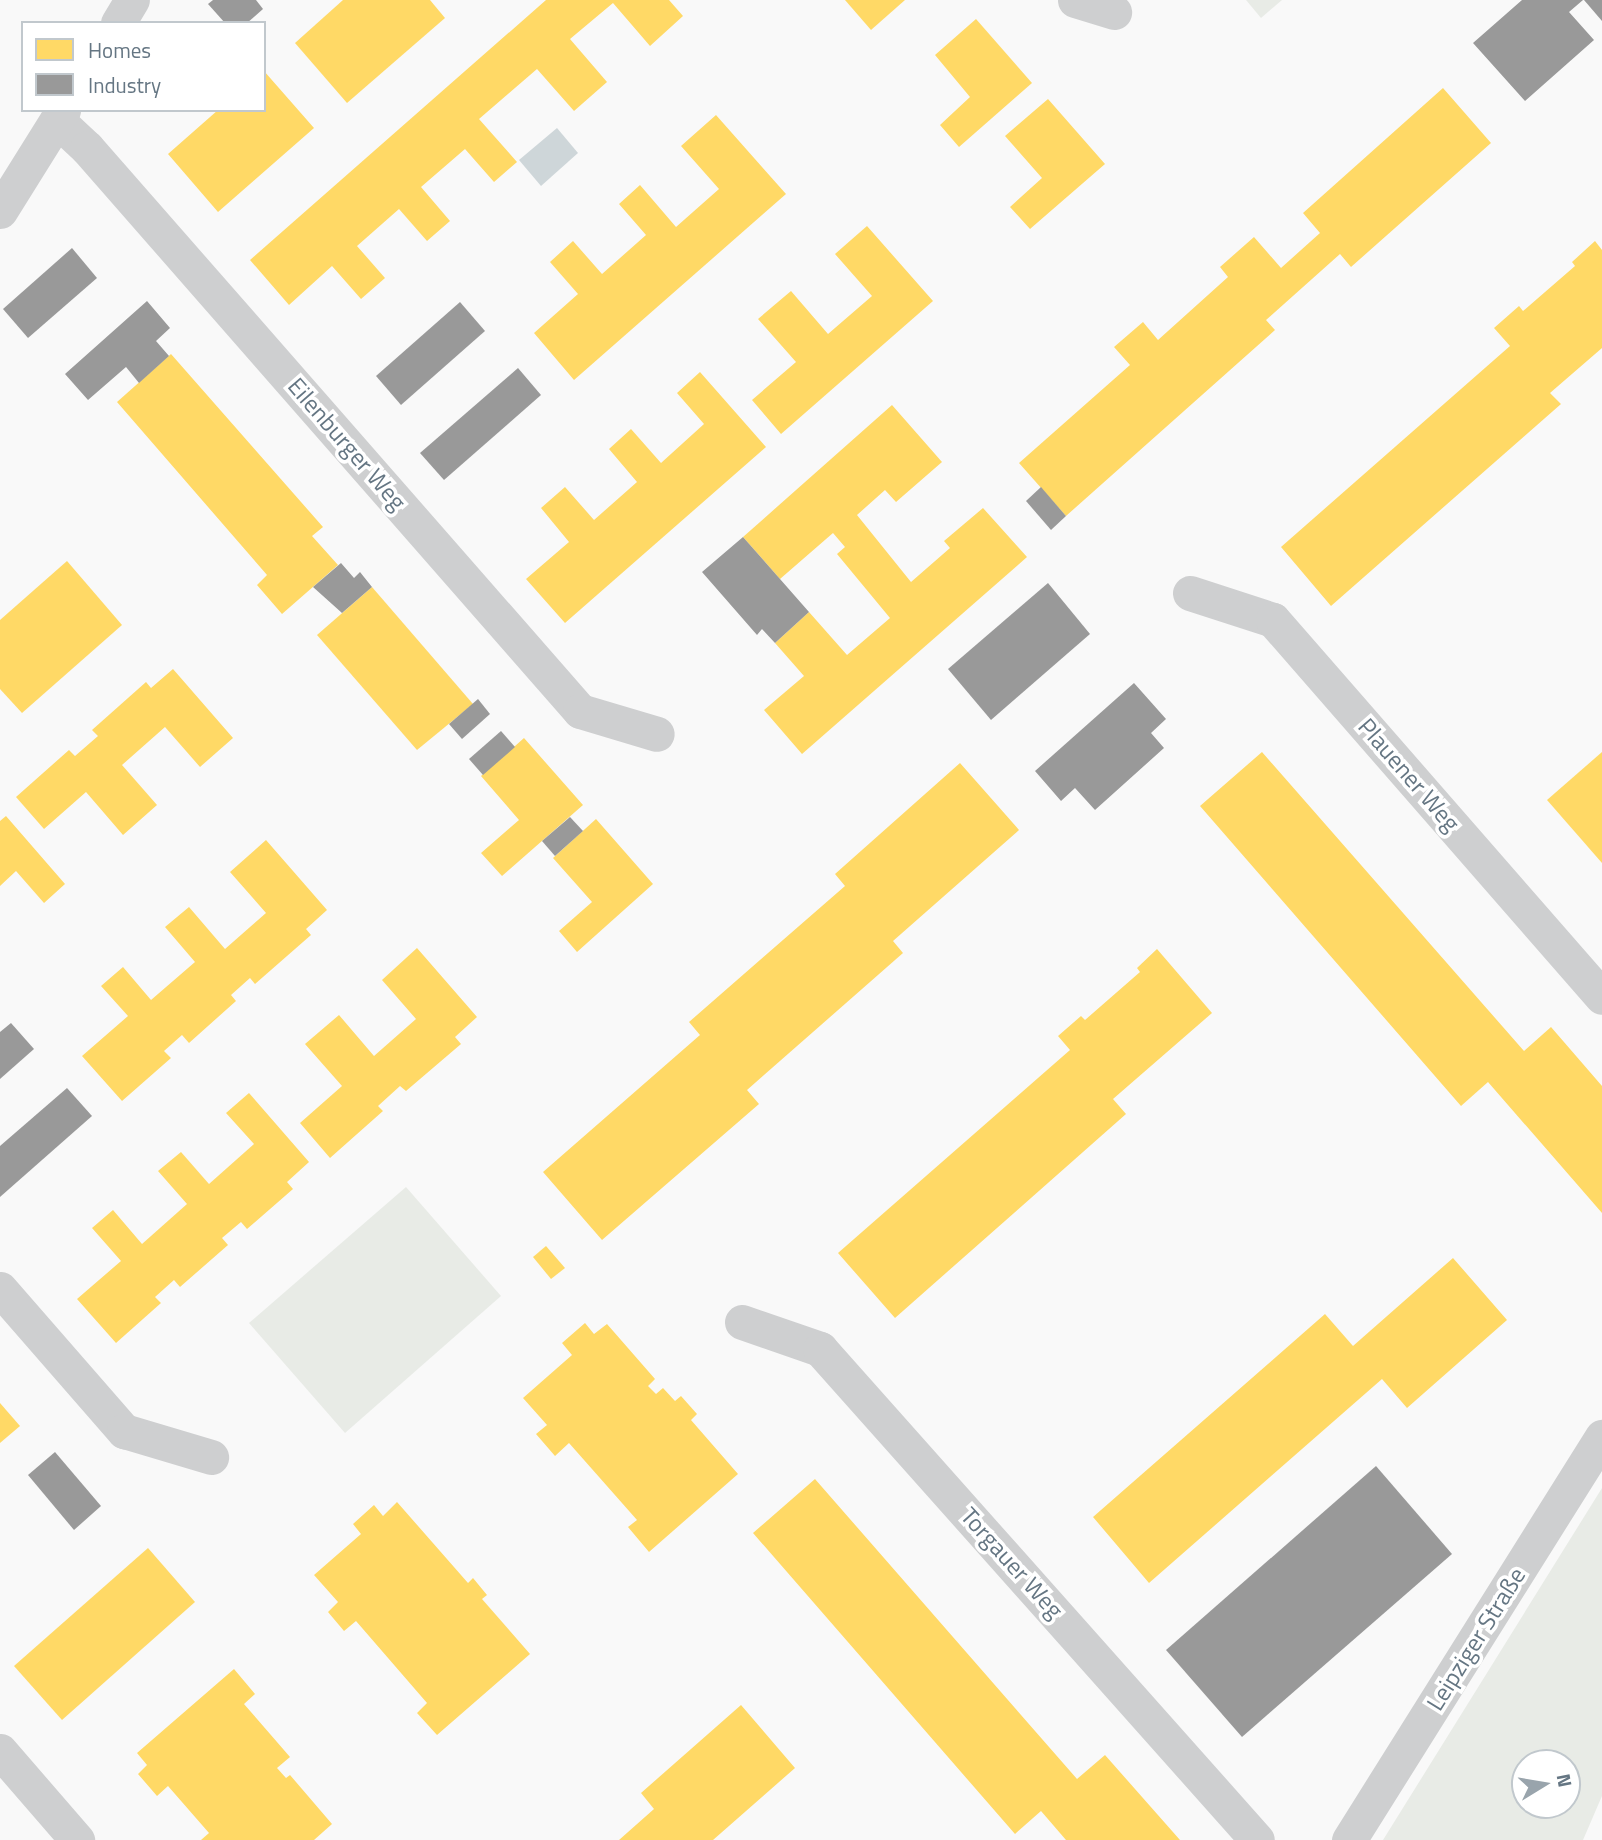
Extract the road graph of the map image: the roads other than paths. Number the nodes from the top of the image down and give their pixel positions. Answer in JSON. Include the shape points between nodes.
{"nodes":[{"id":1,"x":132,"y":0,"type":"edge"},
{"id":2,"x":1075,"y":0,"type":"edge"},
{"id":3,"x":1114,"y":12,"type":"dead end"},
{"id":4,"x":119,"y":21,"type":"edge"},
{"id":5,"x":60,"y":115,"type":"edge"},
{"id":6,"x":0,"y":211,"type":"edge"},
{"id":7,"x":1190,"y":593,"type":"dead end"},
{"id":8,"x":657,"y":734,"type":"dead end"},
{"id":9,"x":1602,"y":997,"type":"edge"},
{"id":10,"x":0,"y":1289,"type":"edge"},
{"id":11,"x":742,"y":1322,"type":"dead end"},
{"id":12,"x":1602,"y":1437,"type":"edge"},
{"id":13,"x":211,"y":1457,"type":"dead end"},
{"id":14,"x":0,"y":1751,"type":"edge"},
{"id":15,"x":77,"y":1840,"type":"edge"},
{"id":16,"x":1258,"y":1840,"type":"edge"},
{"id":17,"x":1349,"y":1840,"type":"edge"}],
"edges":[{"from":1,"to":4,"type":"street"},
{"from":2,"to":3,"type":"street"},
{"from":5,"to":6,"type":"street"},
{"from":5,"to":8,"type":"street","name":"Eilenburger Weg","via":[[580,711]]},
{"from":7,"to":9,"type":"street","name":"Plauener Weg","via":[[1272,620]]},
{"from":10,"to":13,"type":"street","via":[[124,1431]]},
{"from":11,"to":16,"type":"street","name":"Torgauer Weg","via":[[820,1349]]},
{"from":12,"to":17,"type":"street","name":"Leipziger Straße"},
{"from":14,"to":15,"type":"street"}]}
